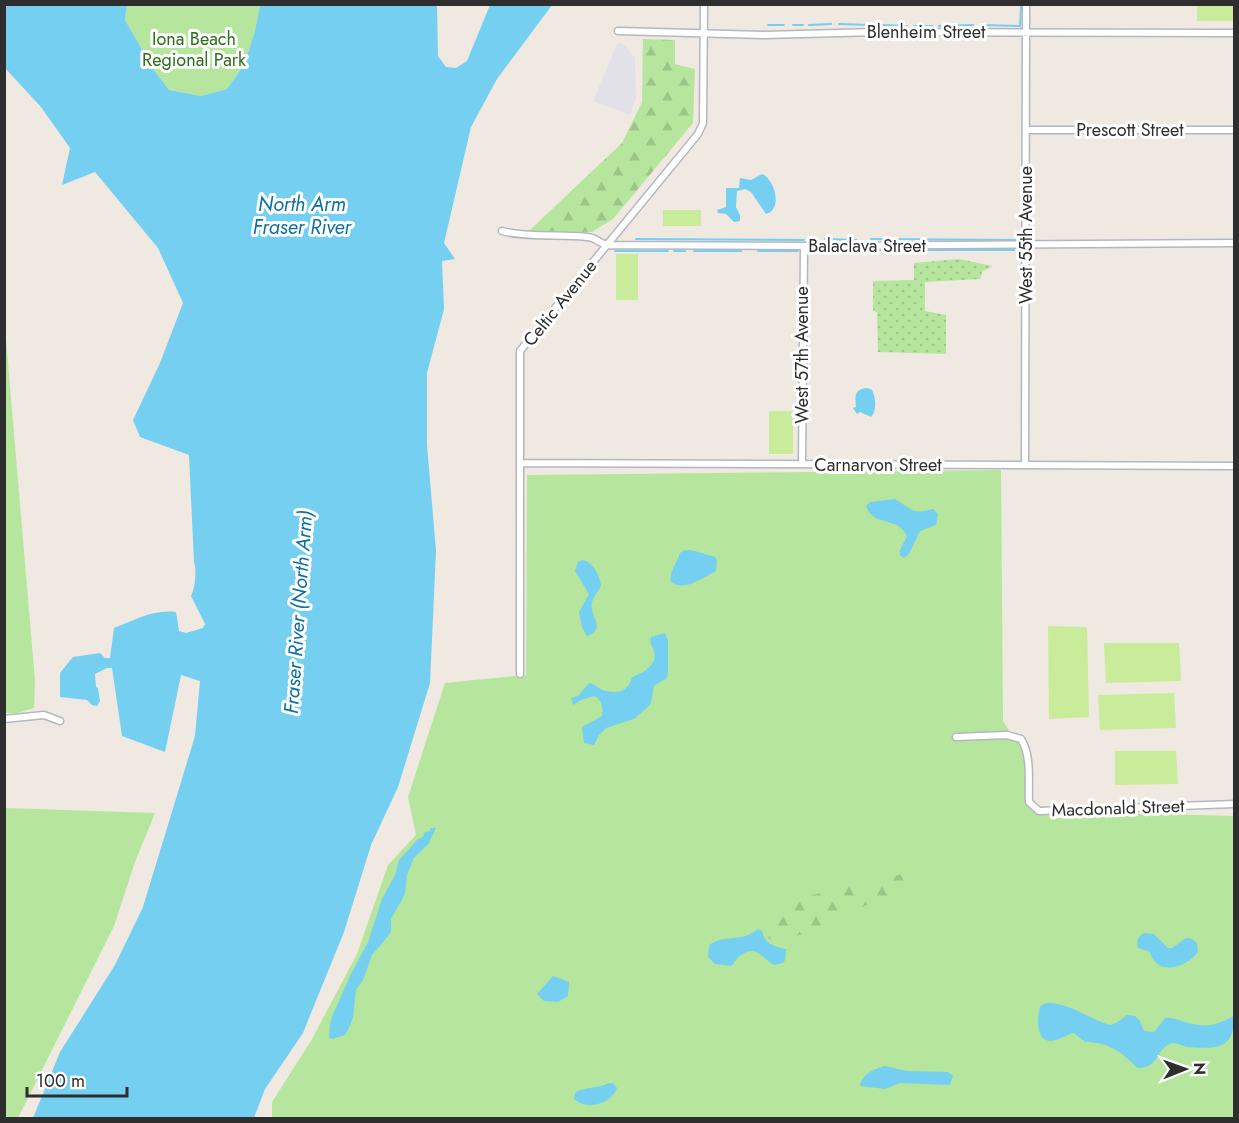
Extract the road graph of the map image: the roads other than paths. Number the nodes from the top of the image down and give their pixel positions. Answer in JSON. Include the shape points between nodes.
{"nodes":[{"id":1,"x":704,"y":4,"type":"edge"},
{"id":2,"x":1026,"y":4,"type":"edge"},
{"id":3,"x":618,"y":31,"type":"dead end"},
{"id":4,"x":1026,"y":33,"type":"junction"},
{"id":5,"x":1234,"y":33,"type":"edge"},
{"id":6,"x":703,"y":34,"type":"junction"},
{"id":7,"x":1026,"y":129,"type":"junction"},
{"id":8,"x":1234,"y":130,"type":"edge"},
{"id":9,"x":502,"y":231,"type":"dead end"},
{"id":10,"x":1234,"y":243,"type":"edge"},
{"id":11,"x":608,"y":244,"type":"junction"},
{"id":12,"x":1026,"y":245,"type":"junction"},
{"id":13,"x":804,"y":246,"type":"junction"},
{"id":14,"x":521,"y":463,"type":"junction"},
{"id":15,"x":802,"y":464,"type":"junction"},
{"id":16,"x":1025,"y":465,"type":"junction"},
{"id":17,"x":1234,"y":466,"type":"edge"},
{"id":18,"x":520,"y":674,"type":"dead end"},
{"id":19,"x":4,"y":719,"type":"edge"},
{"id":20,"x":60,"y":721,"type":"dead end"},
{"id":21,"x":956,"y":737,"type":"dead end"},
{"id":22,"x":1234,"y":804,"type":"edge"}],
"edges":[{"from":1,"to":6,"type":"street","name":"Celtic Avenue"},
{"from":2,"to":4,"type":"street","name":"West 55th Avenue"},
{"from":3,"to":6,"type":"street","name":"Blenheim Street"},
{"from":4,"to":5,"type":"street","name":"Blenheim Street"},
{"from":4,"to":6,"type":"street","name":"Blenheim Street"},
{"from":4,"to":7,"type":"street","name":"West 55th Avenue"},
{"from":6,"to":11,"type":"street","name":"Celtic Avenue","via":[[703,123]]},
{"from":7,"to":8,"type":"street","name":"Prescott Street"},
{"from":7,"to":12,"type":"street","name":"West 55th Avenue"},
{"from":9,"to":11,"type":"street","name":"Balaclava Street","via":[[522,236],[590,237]]},
{"from":10,"to":12,"type":"street","name":"Balaclava Street"},
{"from":11,"to":13,"type":"street","name":"Balaclava Street"},
{"from":11,"to":14,"type":"street","name":"Celtic Avenue","via":[[520,351]]},
{"from":12,"to":13,"type":"street","name":"Balaclava Street"},
{"from":12,"to":16,"type":"street","name":"West 55th Avenue"},
{"from":13,"to":15,"type":"street","name":"West 57th Avenue"},
{"from":14,"to":15,"type":"street","name":"Carnarvon Street"},
{"from":14,"to":18,"type":"street","name":"Celtic Avenue"},
{"from":15,"to":16,"type":"street","name":"Carnarvon Street"},
{"from":16,"to":17,"type":"street","name":"Carnarvon Street"},
{"from":19,"to":20,"type":"street","via":[[44,715]]},
{"from":21,"to":22,"type":"street","name":"Macdonald Street","via":[[1007,735],[1022,739],[1027,755],[1029,802],[1039,811]]}]}
